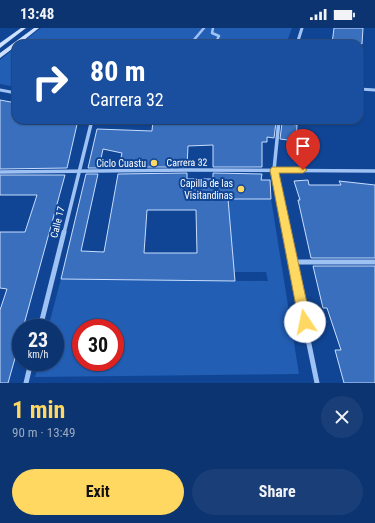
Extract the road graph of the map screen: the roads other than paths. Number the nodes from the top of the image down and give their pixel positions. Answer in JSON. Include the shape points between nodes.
{"nodes":[{"id":1,"x":24,"y":28,"type":"edge"},
{"id":2,"x":37,"y":28,"type":"edge"},
{"id":3,"x":204,"y":28,"type":"edge"},
{"id":4,"x":213,"y":28,"type":"edge"},
{"id":5,"x":302,"y":28,"type":"edge"},
{"id":6,"x":21,"y":40,"type":"edge"},
{"id":7,"x":193,"y":40,"type":"edge"},
{"id":8,"x":217,"y":40,"type":"edge"},
{"id":9,"x":298,"y":40,"type":"edge"},
{"id":10,"x":0,"y":46,"type":"edge"},
{"id":11,"x":12,"y":47,"type":"edge"},
{"id":12,"x":0,"y":56,"type":"edge"},
{"id":13,"x":363,"y":89,"type":"edge"},
{"id":14,"x":0,"y":90,"type":"edge"},
{"id":15,"x":375,"y":90,"type":"edge"},
{"id":16,"x":12,"y":92,"type":"edge"},
{"id":17,"x":91,"y":124,"type":"edge"},
{"id":18,"x":280,"y":124,"type":"edge"},
{"id":19,"x":274,"y":170,"type":"junction"},
{"id":20,"x":375,"y":171,"type":"edge"},
{"id":21,"x":0,"y":172,"type":"edge"},
{"id":22,"x":79,"y":172,"type":"junction"},
{"id":23,"x":293,"y":262,"type":"junction"},
{"id":24,"x":375,"y":262,"type":"edge"},
{"id":25,"x":42,"y":319,"type":"edge"},
{"id":26,"x":29,"y":371,"type":"edge"},
{"id":27,"x":26,"y":383,"type":"edge"},
{"id":28,"x":317,"y":383,"type":"edge"}],
"edges":[{"from":1,"to":10,"type":"main road"},
{"from":2,"to":6,"type":"main road"},
{"from":3,"to":7,"type":"street"},
{"from":4,"to":8,"type":"street","via":[[212,33],[219,36]]},
{"from":5,"to":9,"type":"street"},
{"from":11,"to":12,"type":"main road"},
{"from":13,"to":15,"type":"street"},
{"from":14,"to":16,"type":"street"},
{"from":17,"to":22,"type":"street","name":"Calle 17"},
{"from":18,"to":19,"type":"street"},
{"from":19,"to":20,"type":"street","name":"Carrera 32"},
{"from":19,"to":22,"type":"street","name":"Carrera 32"},
{"from":19,"to":23,"type":"street"},
{"from":21,"to":22,"type":"street","name":"Carrera 32"},
{"from":22,"to":25,"type":"street","name":"Calle 17"},
{"from":23,"to":24,"type":"street"},
{"from":23,"to":28,"type":"street"},
{"from":26,"to":27,"type":"street"}]}
